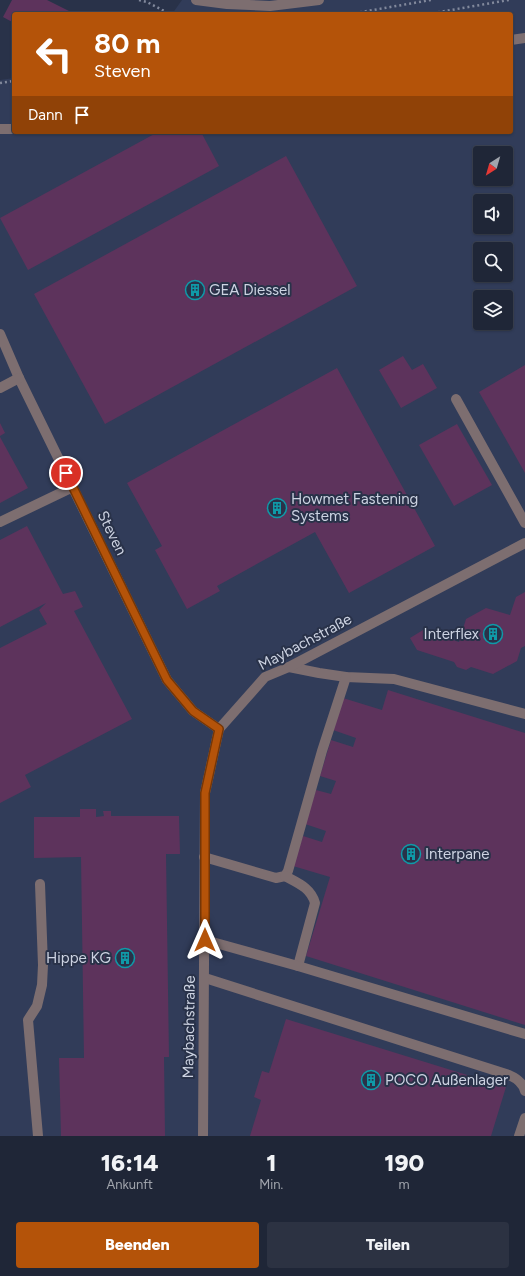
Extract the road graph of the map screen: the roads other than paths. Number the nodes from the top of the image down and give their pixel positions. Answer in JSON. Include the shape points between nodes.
{"nodes":[{"id":1,"x":196,"y":0,"type":"edge"},
{"id":2,"x":319,"y":0,"type":"edge"},
{"id":3,"x":525,"y":38,"type":"edge"},
{"id":4,"x":513,"y":40,"type":"edge"},
{"id":5,"x":0,"y":129,"type":"edge"},
{"id":6,"x":12,"y":129,"type":"edge"},
{"id":7,"x":0,"y":334,"type":"edge"},
{"id":8,"x":19,"y":378,"type":"junction"},
{"id":9,"x":0,"y":388,"type":"edge"},
{"id":10,"x":456,"y":400,"type":"dead end"},
{"id":11,"x":73,"y":487,"type":"junction"},
{"id":12,"x":0,"y":522,"type":"edge"},
{"id":13,"x":525,"y":523,"type":"edge"},
{"id":14,"x":525,"y":543,"type":"edge"},
{"id":15,"x":289,"y":667,"type":"junction"},
{"id":16,"x":346,"y":677,"type":"junction"},
{"id":17,"x":525,"y":714,"type":"edge"},
{"id":18,"x":219,"y":729,"type":"junction"},
{"id":19,"x":204,"y":857,"type":"junction"},
{"id":20,"x":285,"y":876,"type":"junction"},
{"id":21,"x":40,"y":884,"type":"dead end"},
{"id":22,"x":205,"y":940,"type":"junction"},
{"id":23,"x":298,"y":966,"type":"junction"},
{"id":24,"x":204,"y":978,"type":"junction"},
{"id":25,"x":525,"y":1034,"type":"edge"},
{"id":26,"x":525,"y":1091,"type":"edge"},
{"id":27,"x":525,"y":1118,"type":"edge"},
{"id":28,"x":38,"y":1136,"type":"edge"},
{"id":29,"x":203,"y":1136,"type":"edge"},
{"id":30,"x":519,"y":1136,"type":"edge"}],
"edges":[{"from":1,"to":2,"type":"street","via":[[270,6]]},
{"from":3,"to":4,"type":"street"},
{"from":5,"to":6,"type":"street"},
{"from":7,"to":8,"type":"street","name":"Steven"},
{"from":8,"to":9,"type":"street"},
{"from":8,"to":11,"type":"street","name":"Steven"},
{"from":10,"to":13,"type":"street"},
{"from":11,"to":12,"type":"street"},
{"from":11,"to":18,"type":"street","name":"Steven","via":[[167,680],[193,711]]},
{"from":14,"to":15,"type":"street","name":"Maybachstraße"},
{"from":15,"to":16,"type":"street"},
{"from":15,"to":18,"type":"street","name":"Maybachstraße","via":[[265,677]]},
{"from":16,"to":17,"type":"street","via":[[394,679]]},
{"from":16,"to":20,"type":"street"},
{"from":18,"to":19,"type":"street","name":"Maybachstraße","via":[[205,793]]},
{"from":19,"to":20,"type":"street","via":[[276,878]]},
{"from":19,"to":22,"type":"street","name":"Maybachstraße"},
{"from":20,"to":23,"type":"street","via":[[306,888],[315,903]]},
{"from":21,"to":28,"type":"street","via":[[42,985],[37,1006],[28,1020]]},
{"from":22,"to":23,"type":"street"},
{"from":22,"to":24,"type":"street","name":"Maybachstraße"},
{"from":23,"to":25,"type":"street"},
{"from":24,"to":26,"type":"street","via":[[509,1075],[517,1078]]},
{"from":24,"to":29,"type":"street","name":"Maybachstraße"},
{"from":27,"to":30,"type":"street"}]}
